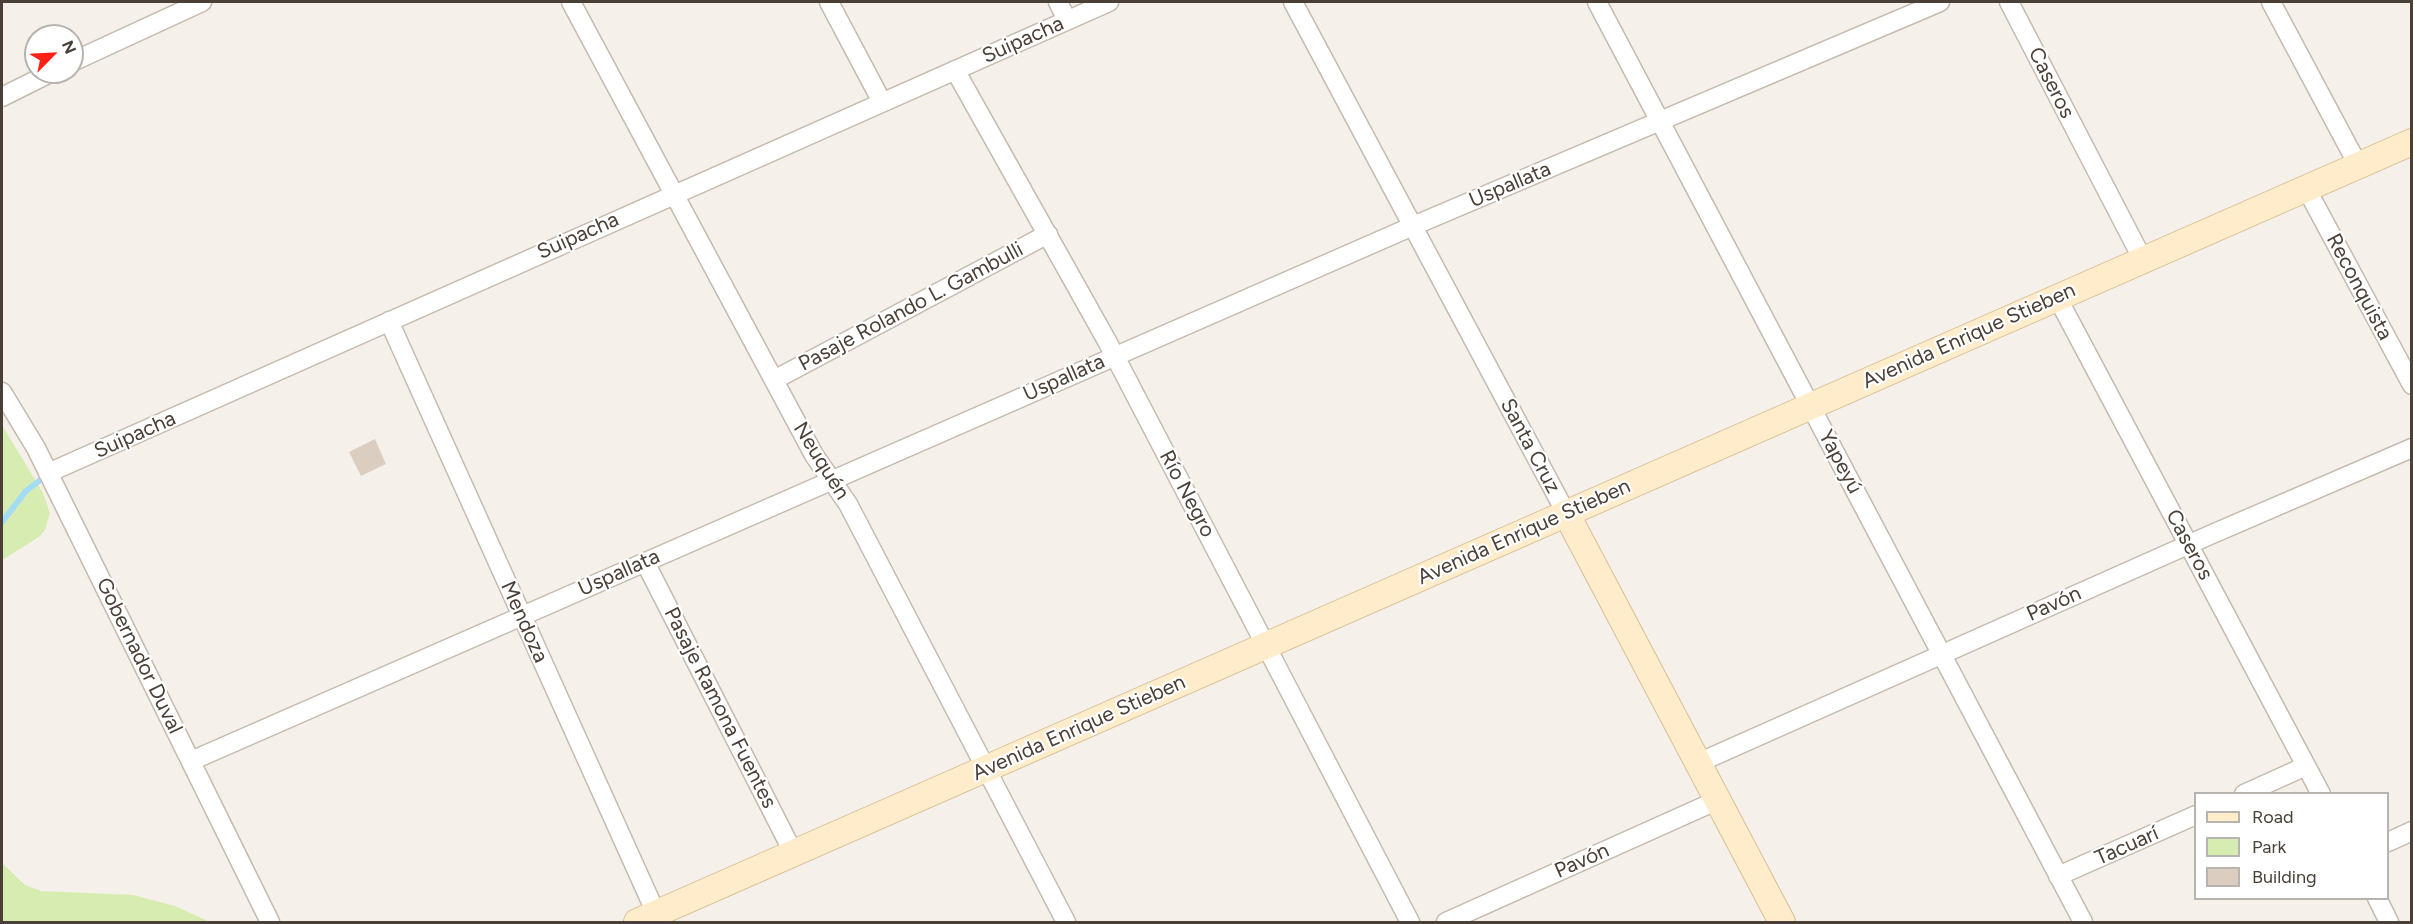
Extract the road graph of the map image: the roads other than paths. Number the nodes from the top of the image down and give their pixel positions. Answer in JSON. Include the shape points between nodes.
{"nodes":[{"id":1,"x":202,"y":2,"type":"edge"},
{"id":2,"x":571,"y":2,"type":"edge"},
{"id":3,"x":829,"y":2,"type":"edge"},
{"id":4,"x":1058,"y":2,"type":"edge"},
{"id":5,"x":1109,"y":2,"type":"edge"},
{"id":6,"x":1293,"y":2,"type":"edge"},
{"id":7,"x":1597,"y":2,"type":"edge"},
{"id":8,"x":1940,"y":2,"type":"edge"},
{"id":9,"x":2009,"y":2,"type":"edge"},
{"id":10,"x":2271,"y":2,"type":"edge"},
{"id":11,"x":1912,"y":7,"type":"edge"},
{"id":12,"x":1067,"y":20,"type":"junction"},
{"id":13,"x":84,"y":56,"type":"edge"},
{"id":14,"x":956,"y":70,"type":"junction"},
{"id":15,"x":28,"y":84,"type":"edge"},
{"id":16,"x":2,"y":97,"type":"edge"},
{"id":17,"x":882,"y":102,"type":"junction"},
{"id":18,"x":1660,"y":121,"type":"junction"},
{"id":19,"x":2412,"y":141,"type":"edge"},
{"id":20,"x":2358,"y":165,"type":"junction"},
{"id":21,"x":2307,"y":188,"type":"junction"},
{"id":22,"x":674,"y":194,"type":"junction"},
{"id":23,"x":1413,"y":226,"type":"junction"},
{"id":24,"x":1048,"y":234,"type":"junction"},
{"id":25,"x":2143,"y":260,"type":"junction"},
{"id":26,"x":2057,"y":297,"type":"junction"},
{"id":27,"x":389,"y":321,"type":"junction"},
{"id":28,"x":1115,"y":356,"type":"junction"},
{"id":29,"x":774,"y":380,"type":"junction"},
{"id":30,"x":2412,"y":386,"type":"edge"},
{"id":31,"x":2,"y":392,"type":"edge"},
{"id":32,"x":1810,"y":406,"type":"junction"},
{"id":33,"x":2412,"y":448,"type":"edge"},
{"id":34,"x":48,"y":473,"type":"junction"},
{"id":35,"x":831,"y":480,"type":"junction"},
{"id":36,"x":1566,"y":513,"type":"junction"},
{"id":37,"x":2189,"y":544,"type":"junction"},
{"id":38,"x":645,"y":562,"type":"junction"},
{"id":39,"x":521,"y":616,"type":"junction"},
{"id":40,"x":1266,"y":645,"type":"junction"},
{"id":41,"x":1941,"y":654,"type":"junction"},
{"id":42,"x":191,"y":760,"type":"junction"},
{"id":43,"x":1698,"y":763,"type":"junction"},
{"id":44,"x":2306,"y":766,"type":"junction"},
{"id":45,"x":987,"y":769,"type":"junction"},
{"id":46,"x":2248,"y":792,"type":"edge"},
{"id":47,"x":2320,"y":792,"type":"edge"},
{"id":48,"x":1718,"y":800,"type":"junction"},
{"id":49,"x":2194,"y":816,"type":"edge"},
{"id":50,"x":2412,"y":831,"type":"edge"},
{"id":51,"x":2389,"y":842,"type":"edge"},
{"id":52,"x":794,"y":854,"type":"junction"},
{"id":53,"x":2058,"y":876,"type":"junction"},
{"id":54,"x":2378,"y":900,"type":"edge"},
{"id":55,"x":651,"y":920,"type":"edge"},
{"id":56,"x":270,"y":922,"type":"edge"},
{"id":57,"x":1066,"y":922,"type":"edge"},
{"id":58,"x":1410,"y":922,"type":"edge"},
{"id":59,"x":1446,"y":922,"type":"edge"},
{"id":60,"x":1782,"y":922,"type":"edge"},
{"id":61,"x":2083,"y":922,"type":"edge"},
{"id":62,"x":2389,"y":922,"type":"edge"}],
"edges":[{"from":1,"to":13,"type":"street"},
{"from":2,"to":22,"type":"street","name":"Neuquén"},
{"from":3,"to":17,"type":"street"},
{"from":4,"to":12,"type":"street"},
{"from":5,"to":12,"type":"street","name":"Suipacha"},
{"from":6,"to":23,"type":"street","name":"Santa Cruz"},
{"from":7,"to":18,"type":"street","name":"Yapeyú"},
{"from":8,"to":11,"type":"street","name":"Uspallata"},
{"from":9,"to":25,"type":"street","name":"Caseros"},
{"from":10,"to":20,"type":"street"},
{"from":11,"to":18,"type":"street","name":"Uspallata"},
{"from":12,"to":14,"type":"street","name":"Suipacha"},
{"from":14,"to":17,"type":"street","name":"Suipacha"},
{"from":14,"to":24,"type":"street","name":"Río Negro"},
{"from":15,"to":16,"type":"street"},
{"from":17,"to":22,"type":"street","name":"Suipacha"},
{"from":18,"to":23,"type":"street","name":"Uspallata"},
{"from":18,"to":32,"type":"street","name":"Yapeyú"},
{"from":19,"to":20,"type":"main road","name":"Avenida Enrique Stieben"},
{"from":20,"to":21,"type":"main road","name":"Avenida Enrique Stieben"},
{"from":21,"to":25,"type":"main road","name":"Avenida Enrique Stieben"},
{"from":21,"to":30,"type":"street","name":"Reconquista"},
{"from":22,"to":27,"type":"street","name":"Suipacha"},
{"from":22,"to":29,"type":"street","name":"Neuquén"},
{"from":23,"to":28,"type":"street","name":"Uspallata"},
{"from":23,"to":36,"type":"street","name":"Santa Cruz"},
{"from":24,"to":28,"type":"street","name":"Río Negro"},
{"from":24,"to":29,"type":"street","name":"Pasaje Rolando L. Gambulli"},
{"from":25,"to":26,"type":"main road","name":"Avenida Enrique Stieben"},
{"from":26,"to":32,"type":"main road","name":"Avenida Enrique Stieben"},
{"from":26,"to":37,"type":"street","name":"Caseros"},
{"from":27,"to":34,"type":"street","name":"Suipacha"},
{"from":27,"to":39,"type":"street","name":"Mendoza"},
{"from":28,"to":35,"type":"street","name":"Uspallata"},
{"from":28,"to":40,"type":"street","name":"Río Negro"},
{"from":29,"to":35,"type":"street","name":"Neuquén"},
{"from":31,"to":34,"type":"street","name":"Gobernador Duval"},
{"from":32,"to":36,"type":"main road","name":"Avenida Enrique Stieben"},
{"from":32,"to":41,"type":"street","name":"Yapeyú"},
{"from":33,"to":37,"type":"street","name":"Pavón"},
{"from":34,"to":42,"type":"street","name":"Gobernador Duval"},
{"from":35,"to":38,"type":"street","name":"Uspallata"},
{"from":35,"to":45,"type":"street","name":"Neuquén","via":[[848,504]]},
{"from":36,"to":40,"type":"main road","name":"Avenida Enrique Stieben"},
{"from":36,"to":43,"type":"main road","name":"Santa Cruz"},
{"from":37,"to":41,"type":"street","name":"Pavón"},
{"from":37,"to":44,"type":"street","name":"Caseros"},
{"from":38,"to":39,"type":"street","name":"Uspallata"},
{"from":38,"to":52,"type":"street","name":"Pasaje Ramona Fuentes"},
{"from":39,"to":42,"type":"street","name":"Uspallata"},
{"from":39,"to":55,"type":"street","name":"Mendoza"},
{"from":40,"to":45,"type":"main road","name":"Avenida Enrique Stieben"},
{"from":40,"to":58,"type":"street","name":"Río Negro"},
{"from":41,"to":43,"type":"street","name":"Pavón"},
{"from":41,"to":53,"type":"street","name":"Yapeyú"},
{"from":42,"to":56,"type":"street","name":"Gobernador Duval"},
{"from":43,"to":48,"type":"main road","name":"Santa Cruz"},
{"from":44,"to":46,"type":"street"},
{"from":44,"to":47,"type":"street","name":"Caseros"},
{"from":45,"to":52,"type":"main road","name":"Avenida Enrique Stieben"},
{"from":45,"to":57,"type":"street","name":"Neuquén"},
{"from":48,"to":59,"type":"street","name":"Pavón"},
{"from":48,"to":60,"type":"main road","name":"Santa Cruz"},
{"from":49,"to":53,"type":"street","name":"Tacuarí"},
{"from":50,"to":51,"type":"street"},
{"from":52,"to":55,"type":"main road","name":"Avenida Enrique Stieben"},
{"from":53,"to":61,"type":"street","name":"Yapeyú"},
{"from":54,"to":62,"type":"street"}]}
